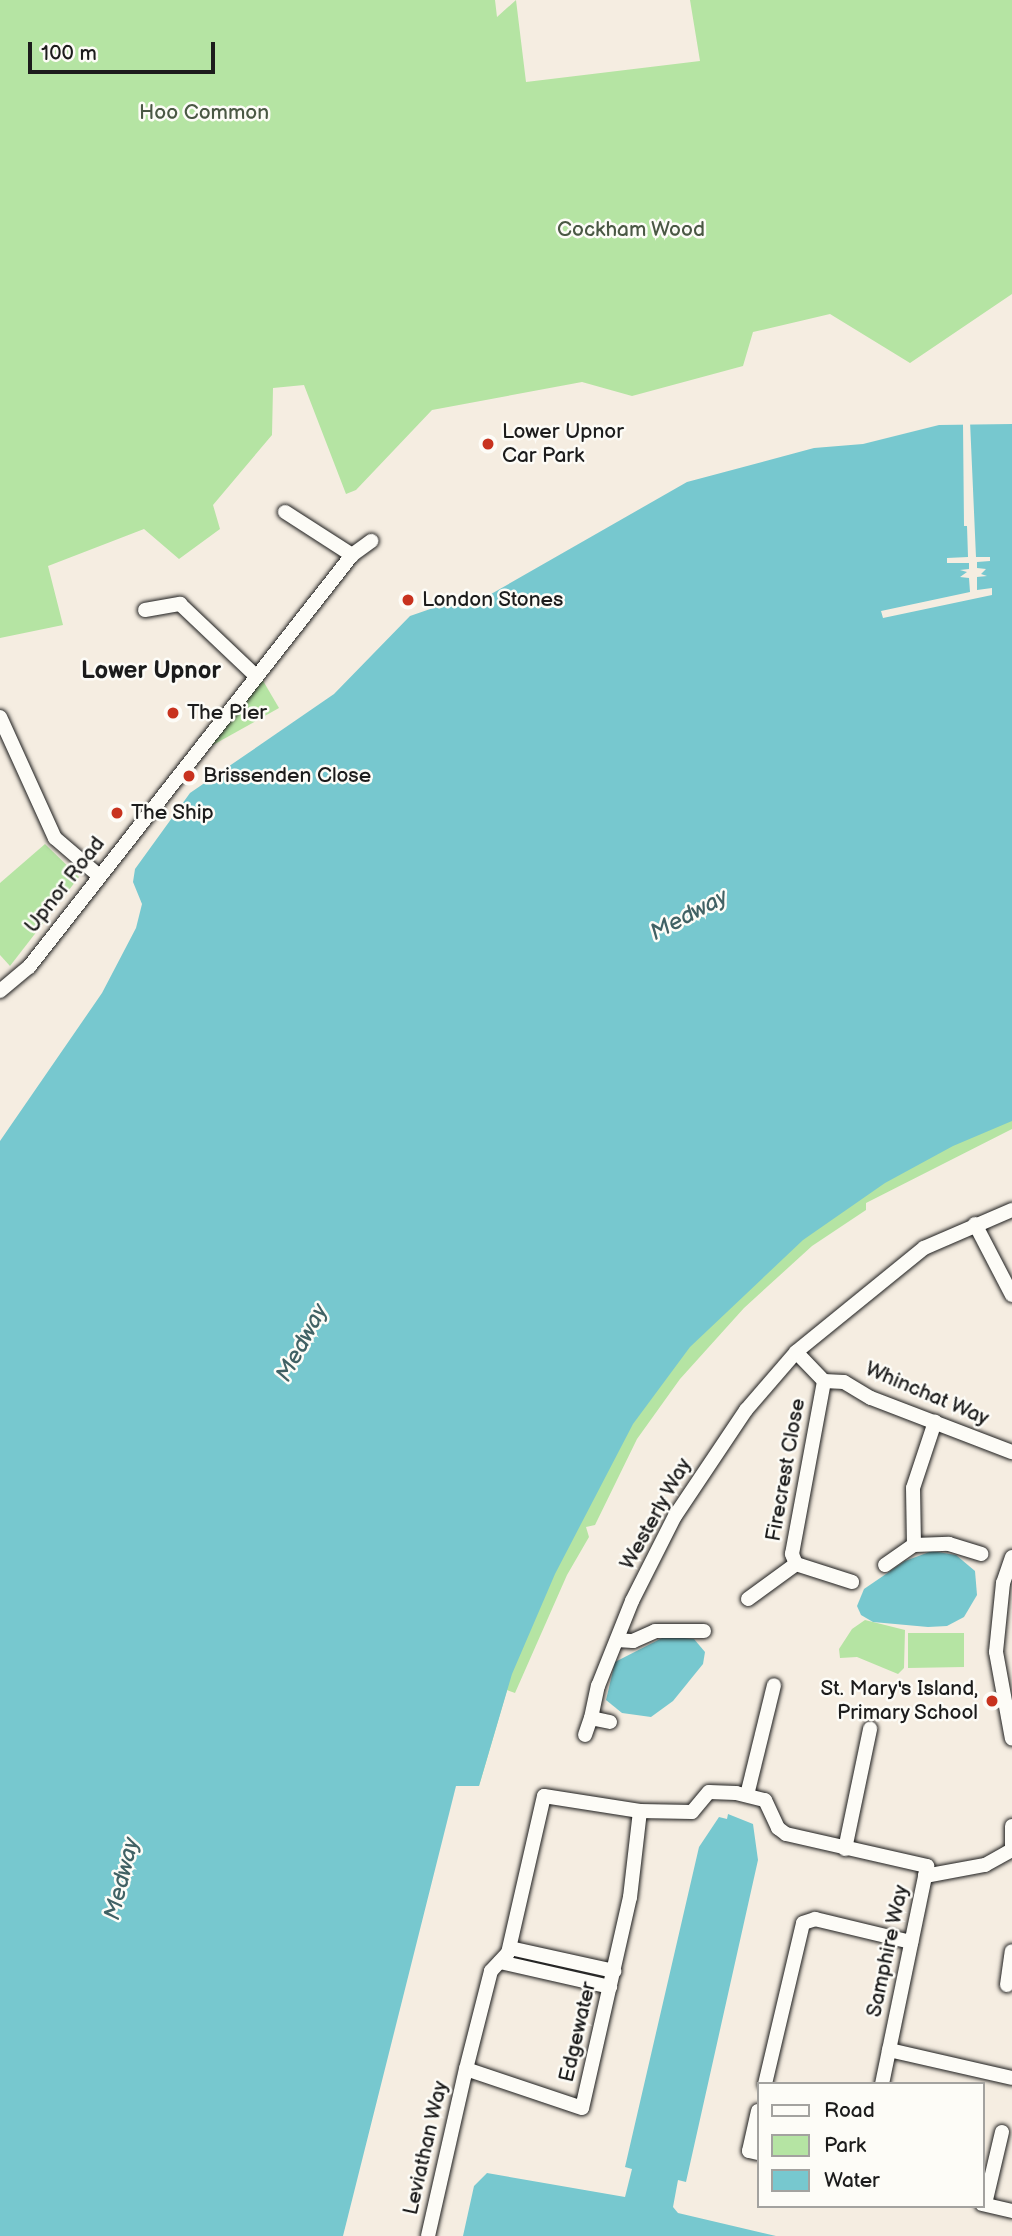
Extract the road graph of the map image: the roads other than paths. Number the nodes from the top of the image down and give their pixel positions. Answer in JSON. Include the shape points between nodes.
{"nodes":[{"id":1,"x":285,"y":512,"type":"dead end"},
{"id":2,"x":371,"y":541,"type":"dead end"},
{"id":3,"x":352,"y":555,"type":"junction"},
{"id":4,"x":145,"y":610,"type":"dead end"},
{"id":5,"x":256,"y":676,"type":"junction"},
{"id":6,"x":0,"y":717,"type":"edge"},
{"id":7,"x":97,"y":876,"type":"junction"},
{"id":8,"x":0,"y":991,"type":"edge"},
{"id":9,"x":1012,"y":1210,"type":"edge"},
{"id":10,"x":975,"y":1224,"type":"junction"},
{"id":11,"x":1012,"y":1295,"type":"edge"},
{"id":12,"x":796,"y":1352,"type":"junction"},
{"id":13,"x":824,"y":1381,"type":"junction"},
{"id":14,"x":935,"y":1422,"type":"junction"},
{"id":15,"x":1012,"y":1452,"type":"edge"},
{"id":16,"x":914,"y":1545,"type":"junction"},
{"id":17,"x":981,"y":1554,"type":"dead end"},
{"id":18,"x":1012,"y":1557,"type":"edge"},
{"id":19,"x":796,"y":1564,"type":"junction"},
{"id":20,"x":885,"y":1565,"type":"dead end"},
{"id":21,"x":852,"y":1582,"type":"dead end"},
{"id":22,"x":748,"y":1599,"type":"dead end"},
{"id":23,"x":1012,"y":1606,"type":"edge"},
{"id":24,"x":999,"y":1630,"type":"junction"},
{"id":25,"x":704,"y":1631,"type":"dead end"},
{"id":26,"x":617,"y":1640,"type":"junction"},
{"id":27,"x":774,"y":1685,"type":"dead end"},
{"id":28,"x":591,"y":1718,"type":"junction"},
{"id":29,"x":610,"y":1722,"type":"dead end"},
{"id":30,"x":870,"y":1729,"type":"dead end"},
{"id":31,"x":585,"y":1735,"type":"dead end"},
{"id":32,"x":1012,"y":1739,"type":"edge"},
{"id":33,"x":747,"y":1795,"type":"junction"},
{"id":34,"x":640,"y":1811,"type":"junction"},
{"id":35,"x":1012,"y":1826,"type":"edge"},
{"id":36,"x":839,"y":1847,"type":"junction"},
{"id":37,"x":1012,"y":1850,"type":"edge"},
{"id":38,"x":925,"y":1876,"type":"junction"},
{"id":39,"x":911,"y":1942,"type":"junction"},
{"id":40,"x":510,"y":1948,"type":"junction"},
{"id":41,"x":1012,"y":1951,"type":"edge"},
{"id":42,"x":500,"y":1962,"type":"junction"},
{"id":43,"x":614,"y":1970,"type":"junction"},
{"id":44,"x":1009,"y":1977,"type":"edge"},
{"id":45,"x":610,"y":1987,"type":"junction"},
{"id":46,"x":889,"y":2050,"type":"junction"},
{"id":47,"x":466,"y":2069,"type":"junction"},
{"id":48,"x":1012,"y":2078,"type":"edge"},
{"id":49,"x":765,"y":2082,"type":"edge"},
{"id":50,"x":881,"y":2082,"type":"edge"},
{"id":51,"x":757,"y":2115,"type":"edge"},
{"id":52,"x":1002,"y":2132,"type":"dead end"},
{"id":53,"x":757,"y":2153,"type":"edge"},
{"id":54,"x":984,"y":2204,"type":"edge"},
{"id":55,"x":1012,"y":2211,"type":"edge"},
{"id":56,"x":428,"y":2236,"type":"edge"}],
"edges":[{"from":1,"to":3,"type":"street"},
{"from":2,"to":3,"type":"street","name":"Upnor Road"},
{"from":3,"to":5,"type":"street","name":"Upnor Road"},
{"from":4,"to":5,"type":"street","via":[[180,604]]},
{"from":5,"to":7,"type":"street","name":"Upnor Road"},
{"from":6,"to":7,"type":"street","via":[[55,838]]},
{"from":7,"to":8,"type":"street","name":"Upnor Road","via":[[29,967]]},
{"from":9,"to":10,"type":"street","name":"Westerly Way"},
{"from":10,"to":11,"type":"street"},
{"from":10,"to":12,"type":"street","name":"Westerly Way","via":[[923,1248]]},
{"from":12,"to":13,"type":"street","name":"Firecrest Close"},
{"from":12,"to":26,"type":"street","name":"Westerly Way","via":[[746,1410],[689,1495]]},
{"from":13,"to":14,"type":"street","name":"Whinchat Way","via":[[845,1382]]},
{"from":13,"to":19,"type":"street","name":"Firecrest Close","via":[[793,1554]]},
{"from":14,"to":15,"type":"street","name":"Whinchat Way"},
{"from":14,"to":16,"type":"street","via":[[913,1488]]},
{"from":16,"to":17,"type":"street","via":[[948,1544]]},
{"from":16,"to":20,"type":"street"},
{"from":18,"to":24,"type":"street","via":[[1002,1586]]},
{"from":19,"to":21,"type":"street","name":"Firecrest Close"},
{"from":19,"to":22,"type":"street","name":"Firecrest Close"},
{"from":23,"to":24,"type":"street"},
{"from":24,"to":32,"type":"street","via":[[997,1670]]},
{"from":25,"to":26,"type":"street","via":[[655,1631],[633,1641]]},
{"from":26,"to":28,"type":"street","name":"Westerly Way"},
{"from":27,"to":33,"type":"street"},
{"from":28,"to":29,"type":"street"},
{"from":28,"to":31,"type":"street","name":"Westerly Way"},
{"from":30,"to":36,"type":"street"},
{"from":33,"to":34,"type":"street","via":[[709,1793],[692,1812]]},
{"from":33,"to":36,"type":"street","via":[[768,1803],[778,1828],[786,1834]]},
{"from":34,"to":40,"type":"street","via":[[544,1796]]},
{"from":34,"to":43,"type":"street","name":"Edgewater","via":[[630,1897]]},
{"from":35,"to":37,"type":"street"},
{"from":36,"to":38,"type":"street","via":[[927,1866]]},
{"from":37,"to":38,"type":"street","name":"Samphire Way","via":[[985,1865]]},
{"from":38,"to":39,"type":"street","name":"Samphire Way"},
{"from":39,"to":46,"type":"street","name":"Samphire Way"},
{"from":39,"to":49,"type":"street","via":[[815,1919],[803,1923]]},
{"from":40,"to":42,"type":"street"},
{"from":40,"to":43,"type":"street"},
{"from":41,"to":44,"type":"street"},
{"from":42,"to":45,"type":"street"},
{"from":42,"to":47,"type":"street","via":[[491,1971]]},
{"from":43,"to":45,"type":"street","name":"Edgewater"},
{"from":45,"to":47,"type":"street","name":"Edgewater","via":[[582,2108]]},
{"from":46,"to":48,"type":"street"},
{"from":46,"to":50,"type":"street","name":"Samphire Way"},
{"from":47,"to":56,"type":"street","name":"Leviathan Way"},
{"from":51,"to":53,"type":"street","via":[[749,2151]]},
{"from":52,"to":54,"type":"street"},
{"from":54,"to":55,"type":"street"}]}
